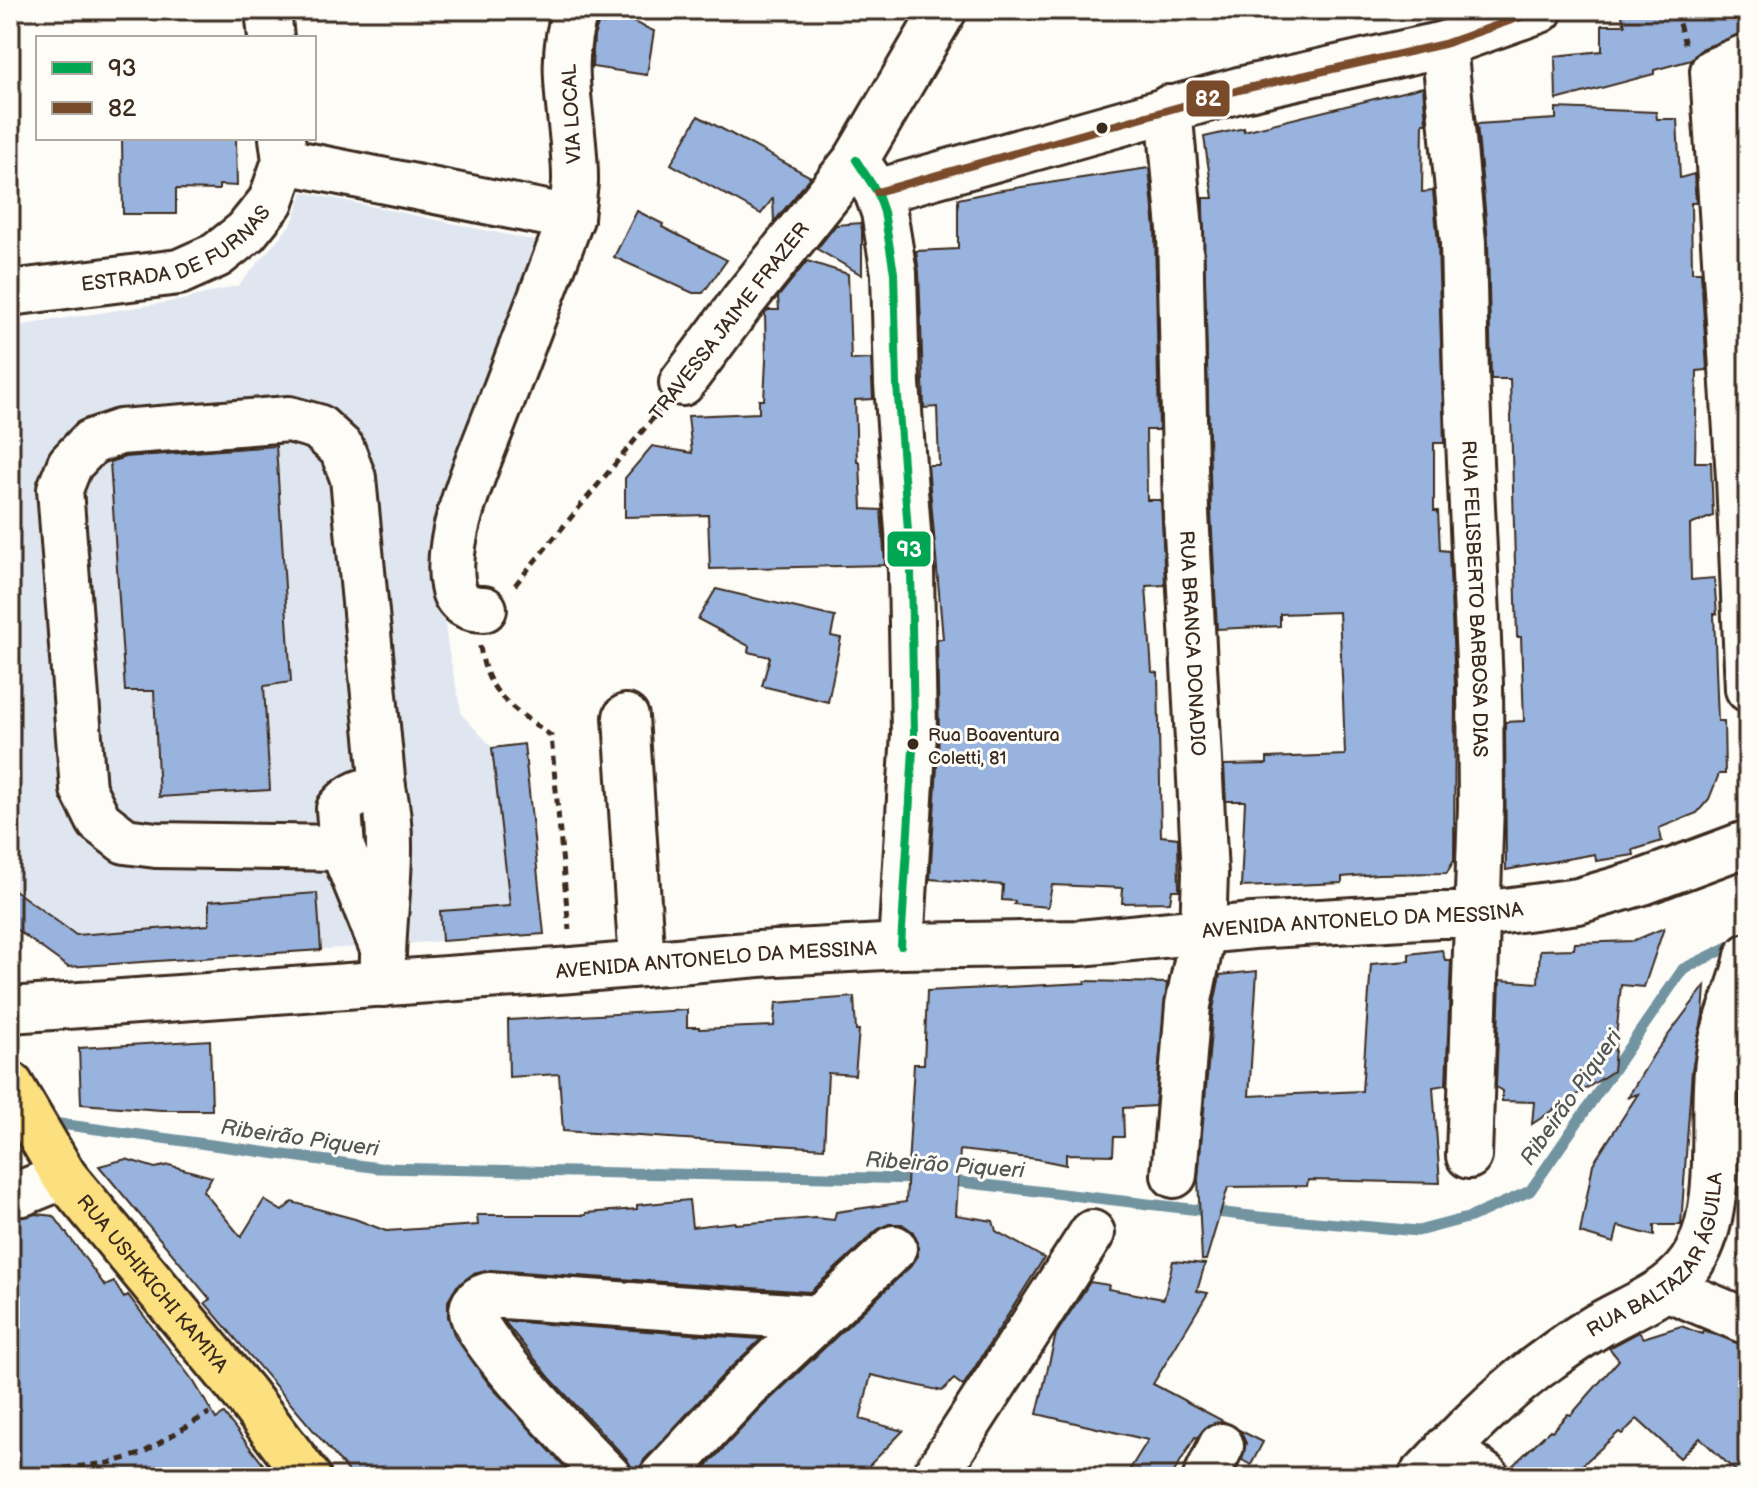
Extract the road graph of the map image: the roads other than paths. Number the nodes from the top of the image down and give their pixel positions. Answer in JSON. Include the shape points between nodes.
{"nodes":[{"id":1,"x":268,"y":10,"type":"edge"},
{"id":2,"x":576,"y":10,"type":"edge"},
{"id":3,"x":944,"y":10,"type":"edge"},
{"id":4,"x":1540,"y":10,"type":"edge"},
{"id":5,"x":271,"y":36,"type":"edge"},
{"id":6,"x":1444,"y":44,"type":"junction"},
{"id":7,"x":1731,"y":63,"type":"edge"},
{"id":8,"x":1169,"y":108,"type":"junction"},
{"id":9,"x":284,"y":149,"type":"edge"},
{"id":10,"x":867,"y":176,"type":"junction"},
{"id":11,"x":571,"y":218,"type":"junction"},
{"id":12,"x":10,"y":293,"type":"edge"},
{"id":13,"x":682,"y":383,"type":"road end"},
{"id":14,"x":484,"y":609,"type":"road end"},
{"id":15,"x":1748,"y":689,"type":"edge"},
{"id":16,"x":626,"y":717,"type":"dead end"},
{"id":17,"x":383,"y":788,"type":"junction"},
{"id":18,"x":1748,"y":843,"type":"edge"},
{"id":19,"x":342,"y":848,"type":"junction"},
{"id":20,"x":1475,"y":915,"type":"junction"},
{"id":21,"x":1203,"y":932,"type":"junction"},
{"id":22,"x":901,"y":946,"type":"junction"},
{"id":23,"x":382,"y":964,"type":"junction"},
{"id":24,"x":642,"y":964,"type":"junction"},
{"id":25,"x":1742,"y":986,"type":"edge"},
{"id":26,"x":10,"y":1010,"type":"edge"},
{"id":27,"x":10,"y":1084,"type":"edge"},
{"id":28,"x":1469,"y":1156,"type":"dead end"},
{"id":29,"x":59,"y":1167,"type":"junction"},
{"id":30,"x":1174,"y":1175,"type":"dead end"},
{"id":31,"x":10,"y":1194,"type":"edge"},
{"id":32,"x":1092,"y":1233,"type":"dead end"},
{"id":33,"x":894,"y":1248,"type":"dead end"},
{"id":34,"x":1669,"y":1289,"type":"junction"},
{"id":35,"x":819,"y":1318,"type":"junction"},
{"id":36,"x":1748,"y":1322,"type":"edge"},
{"id":37,"x":1434,"y":1462,"type":"edge"},
{"id":38,"x":308,"y":1477,"type":"edge"},
{"id":39,"x":609,"y":1477,"type":"edge"},
{"id":40,"x":662,"y":1477,"type":"edge"},
{"id":41,"x":934,"y":1477,"type":"edge"},
{"id":42,"x":1487,"y":1477,"type":"edge"}],
"edges":[{"from":1,"to":5,"type":"street"},
{"from":2,"to":11,"type":"street","name":"VIA LOCAL","via":[[567,51],[575,181]]},
{"from":3,"to":10,"type":"street","name":"TRAVESSA JAIME FRAZER"},
{"from":4,"to":6,"type":"street"},
{"from":6,"to":8,"type":"street"},
{"from":6,"to":20,"type":"street","name":"RUA FELISBERTO BARBOSA DIAS","via":[[1463,242],[1480,684]]},
{"from":7,"to":15,"type":"street"},
{"from":8,"to":10,"type":"street"},
{"from":8,"to":21,"type":"street","name":"RUA BRANCA DONADIO","via":[[1184,317],[1186,513],[1205,874]]},
{"from":9,"to":11,"type":"street"},
{"from":9,"to":12,"type":"street","name":"ESTRADA DE FURNAS","via":[[271,201],[246,232],[217,255],[179,272]]},
{"from":10,"to":13,"type":"street","name":"TRAVESSA JAIME FRAZER","via":[[743,301]]},
{"from":10,"to":22,"type":"street","via":[[890,235],[894,273],[913,635],[914,743]]},
{"from":11,"to":14,"type":"street","name":"VIA LOCAL","via":[[460,512],[451,565],[453,589],[470,609]]},
{"from":16,"to":24,"type":"street"},
{"from":17,"to":19,"type":"street","via":[[361,791],[339,809]]},
{"from":17,"to":19,"type":"street","via":[[353,478],[342,449],[318,427],[289,419],[120,432],[91,442],[70,464],[60,489],[83,789],[99,821],[125,841],[156,845]]},
{"from":17,"to":23,"type":"street","via":[[390,844]]},
{"from":18,"to":20,"type":"street","name":"AVENIDA ANTONELO DA MESSINA","via":[[1578,901]]},
{"from":19,"to":23,"type":"street"},
{"from":20,"to":21,"type":"street","name":"AVENIDA ANTONELO DA MESSINA"},
{"from":20,"to":28,"type":"street","name":"RUA FELISBERTO BARBOSA DIAS"},
{"from":21,"to":22,"type":"street","name":"AVENIDA ANTONELO DA MESSINA","via":[[1080,943]]},
{"from":21,"to":30,"type":"street","name":"RUA BRANCA DONADIO","via":[[1188,1005]]},
{"from":22,"to":24,"type":"street","name":"AVENIDA ANTONELO DA MESSINA"},
{"from":23,"to":24,"type":"street","name":"AVENIDA ANTONELO DA MESSINA","via":[[572,970]]},
{"from":23,"to":26,"type":"street","name":"AVENIDA ANTONELO DA MESSINA"},
{"from":25,"to":34,"type":"street","name":"RUA BALTAZAR ÁGUILA","via":[[1720,1050],[1704,1239]]},
{"from":27,"to":29,"type":"main road","name":"RUA USHIKICHI KAMIYA"},
{"from":29,"to":31,"type":"street","via":[[22,1193]]},
{"from":29,"to":38,"type":"main road","name":"RUA USHIKICHI KAMIYA"},
{"from":32,"to":41,"type":"street"},
{"from":33,"to":35,"type":"street"},
{"from":34,"to":36,"type":"street"},
{"from":34,"to":37,"type":"street","name":"RUA BALTAZAR ÁGUILA","via":[[1591,1329],[1537,1368]]},
{"from":35,"to":39,"type":"street","via":[[489,1295],[475,1303],[473,1320],[501,1358]]},
{"from":35,"to":40,"type":"street"},
{"from":37,"to":42,"type":"street"}]}
